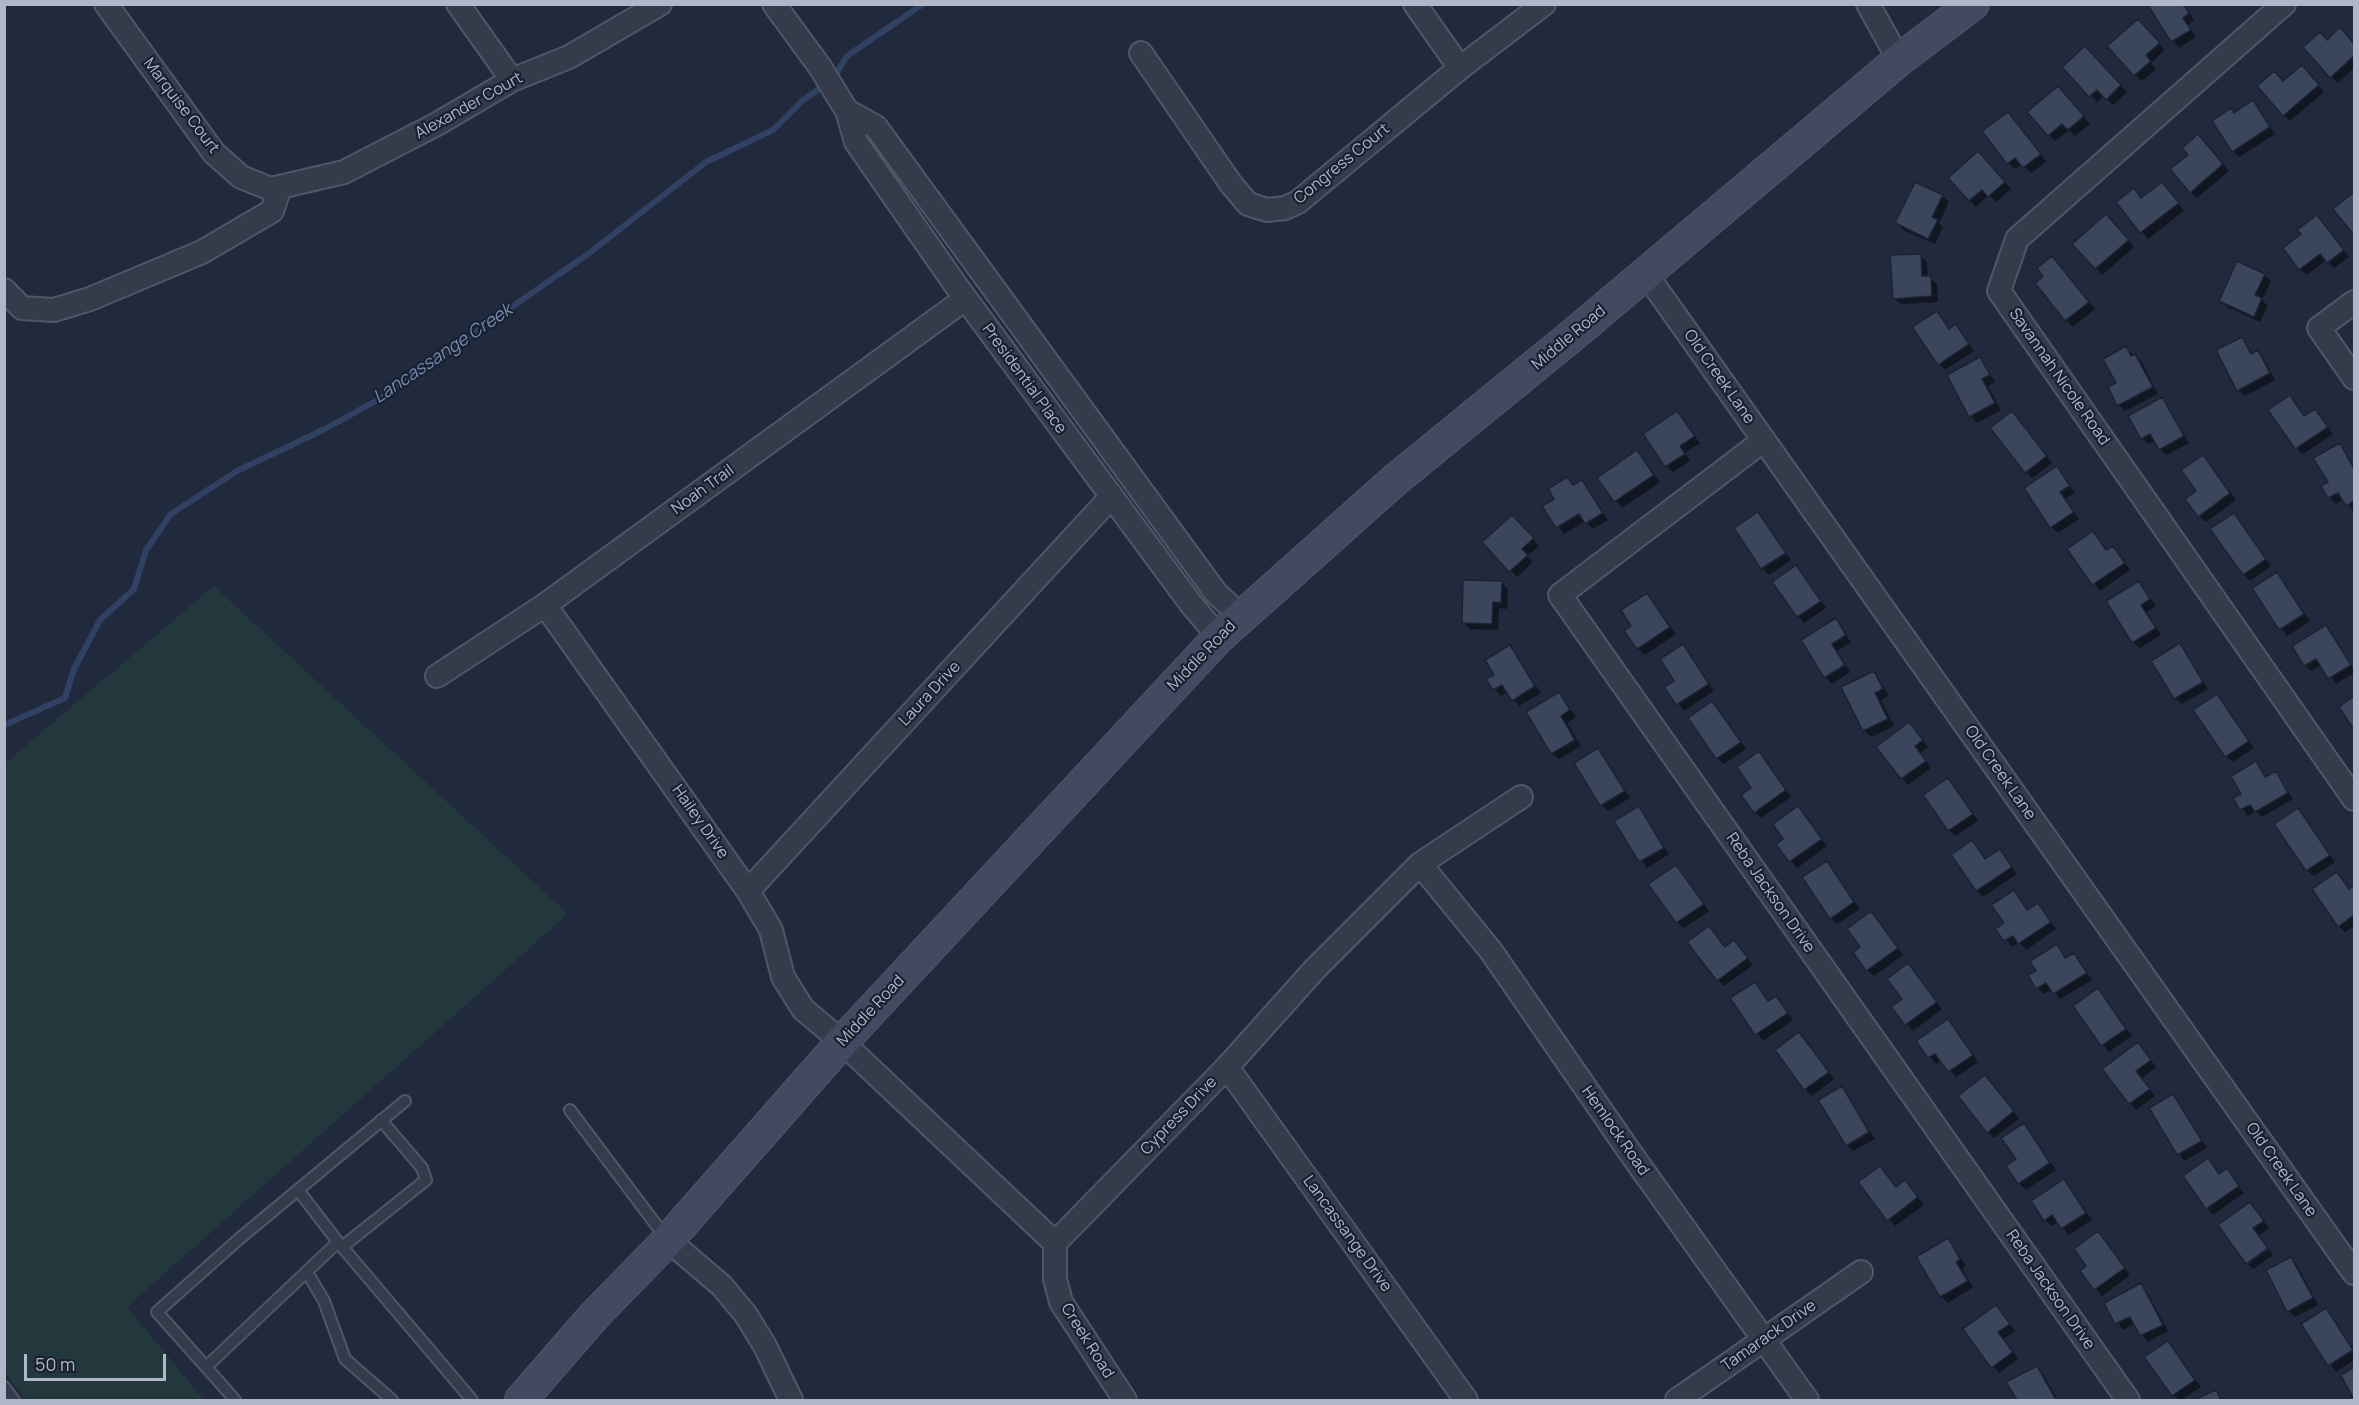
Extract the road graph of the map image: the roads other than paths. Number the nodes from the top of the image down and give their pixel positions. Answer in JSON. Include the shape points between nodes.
{"nodes":[{"id":1,"x":106,"y":4,"type":"edge"},
{"id":2,"x":458,"y":4,"type":"edge"},
{"id":3,"x":660,"y":4,"type":"edge"},
{"id":4,"x":774,"y":4,"type":"edge"},
{"id":5,"x":1415,"y":4,"type":"edge"},
{"id":6,"x":1544,"y":4,"type":"edge"},
{"id":7,"x":1868,"y":4,"type":"edge"},
{"id":8,"x":1973,"y":4,"type":"edge"},
{"id":9,"x":2284,"y":4,"type":"edge"},
{"id":10,"x":1141,"y":54,"type":"dead end"},
{"id":11,"x":1899,"y":60,"type":"junction"},
{"id":12,"x":1460,"y":68,"type":"junction"},
{"id":13,"x":512,"y":80,"type":"junction"},
{"id":14,"x":842,"y":102,"type":"junction"},
{"id":15,"x":275,"y":188,"type":"junction"},
{"id":16,"x":1647,"y":273,"type":"junction"},
{"id":17,"x":4,"y":290,"type":"edge"},
{"id":18,"x":965,"y":299,"type":"junction"},
{"id":19,"x":2355,"y":302,"type":"edge"},
{"id":20,"x":2355,"y":378,"type":"edge"},
{"id":21,"x":1764,"y":440,"type":"junction"},
{"id":22,"x":1111,"y":497,"type":"junction"},
{"id":23,"x":545,"y":605,"type":"junction"},
{"id":24,"x":1230,"y":627,"type":"junction"},
{"id":25,"x":437,"y":676,"type":"dead end"},
{"id":26,"x":1521,"y":797,"type":"dead end"},
{"id":27,"x":2355,"y":799,"type":"edge"},
{"id":28,"x":1420,"y":864,"type":"junction"},
{"id":29,"x":748,"y":891,"type":"junction"},
{"id":30,"x":842,"y":1041,"type":"junction"},
{"id":31,"x":1227,"y":1067,"type":"junction"},
{"id":32,"x":405,"y":1101,"type":"dead end"},
{"id":33,"x":570,"y":1110,"type":"dead end"},
{"id":34,"x":381,"y":1120,"type":"junction"},
{"id":35,"x":298,"y":1190,"type":"junction"},
{"id":36,"x":668,"y":1240,"type":"junction"},
{"id":37,"x":1055,"y":1243,"type":"junction"},
{"id":38,"x":340,"y":1245,"type":"junction"},
{"id":39,"x":307,"y":1272,"type":"junction"},
{"id":40,"x":1861,"y":1272,"type":"dead end"},
{"id":41,"x":2355,"y":1273,"type":"edge"},
{"id":42,"x":1764,"y":1340,"type":"junction"},
{"id":43,"x":206,"y":1367,"type":"junction"},
{"id":44,"x":4,"y":1387,"type":"edge"},
{"id":45,"x":468,"y":1399,"type":"edge"},
{"id":46,"x":14,"y":1401,"type":"edge"},
{"id":47,"x":235,"y":1401,"type":"edge"},
{"id":48,"x":392,"y":1401,"type":"edge"},
{"id":49,"x":521,"y":1401,"type":"edge"},
{"id":50,"x":791,"y":1401,"type":"edge"},
{"id":51,"x":1125,"y":1401,"type":"edge"},
{"id":52,"x":1466,"y":1401,"type":"edge"},
{"id":53,"x":1677,"y":1401,"type":"edge"},
{"id":54,"x":1807,"y":1401,"type":"edge"},
{"id":55,"x":2128,"y":1401,"type":"edge"}],
"edges":[{"from":1,"to":15,"type":"street","name":"Marquise Court","via":[[214,153],[241,177]]},
{"from":2,"to":13,"type":"street"},
{"from":3,"to":13,"type":"street","name":"Alexander Court","via":[[569,57]]},
{"from":4,"to":14,"type":"street","name":"Presidential Place"},
{"from":5,"to":12,"type":"street"},
{"from":6,"to":12,"type":"street","name":"Congress Court"},
{"from":7,"to":11,"type":"street"},
{"from":8,"to":11,"type":"main road","name":"Middle Road"},
{"from":9,"to":27,"type":"street","name":"Savannah Nicole Road","via":[[2017,239],[1999,291]]},
{"from":10,"to":12,"type":"street","name":"Congress Court","via":[[1231,184],[1248,204],[1267,210],[1298,202]]},
{"from":11,"to":16,"type":"main road","name":"Middle Road"},
{"from":13,"to":15,"type":"street","name":"Alexander Court","via":[[344,172]]},
{"from":14,"to":18,"type":"street","name":"Presidential Place","via":[[856,142]]},
{"from":14,"to":24,"type":"street","name":"Presidential Place","via":[[876,127],[1216,593]]},
{"from":15,"to":17,"type":"street","via":[[272,211],[202,252],[90,299],[54,310],[22,308]]},
{"from":16,"to":21,"type":"street","name":"Old Creek Lane"},
{"from":16,"to":24,"type":"main road","name":"Middle Road","via":[[1395,480]]},
{"from":18,"to":22,"type":"street","name":"Presidential Place"},
{"from":18,"to":23,"type":"street","name":"Noah Trail"},
{"from":19,"to":20,"type":"street","via":[[2319,328]]},
{"from":21,"to":41,"type":"street","name":"Old Creek Lane"},
{"from":21,"to":55,"type":"street","name":"Reba Jackson Drive","via":[[1560,595]]},
{"from":22,"to":24,"type":"street","name":"Presidential Place","via":[[1191,604]]},
{"from":22,"to":29,"type":"street","name":"Laura Drive"},
{"from":23,"to":25,"type":"street","name":"Noah Trail"},
{"from":23,"to":29,"type":"street","name":"Hailey Drive"},
{"from":24,"to":30,"type":"main road","name":"Middle Road"},
{"from":26,"to":28,"type":"street","name":"Cypress Drive"},
{"from":28,"to":31,"type":"street","name":"Cypress Drive","via":[[1315,969]]},
{"from":28,"to":42,"type":"street","name":"Hemlock Road","via":[[1491,951]]},
{"from":29,"to":30,"type":"street","name":"Hailey Drive","via":[[771,930],[783,977],[803,1009]]},
{"from":30,"to":36,"type":"main road","name":"Middle Road"},
{"from":30,"to":37,"type":"street"},
{"from":31,"to":37,"type":"street","name":"Cypress Drive"},
{"from":31,"to":52,"type":"street","name":"Lancassange Drive"},
{"from":32,"to":34,"type":"lane"},
{"from":33,"to":36,"type":"lane"},
{"from":34,"to":35,"type":"lane"},
{"from":34,"to":38,"type":"lane","via":[[422,1168],[426,1180]]},
{"from":35,"to":38,"type":"lane"},
{"from":35,"to":43,"type":"lane","via":[[157,1312]]},
{"from":36,"to":49,"type":"main road","name":"Middle Road","via":[[594,1316]]},
{"from":36,"to":50,"type":"street","via":[[722,1286],[746,1315]]},
{"from":37,"to":51,"type":"street","name":"Creek Road","via":[[1055,1279],[1061,1302]]},
{"from":38,"to":39,"type":"lane"},
{"from":38,"to":45,"type":"lane"},
{"from":39,"to":43,"type":"lane"},
{"from":39,"to":48,"type":"lane","via":[[324,1301],[345,1359]]},
{"from":40,"to":42,"type":"street","name":"Tamarack Drive"},
{"from":42,"to":53,"type":"street","name":"Tamarack Drive"},
{"from":42,"to":54,"type":"street","name":"Hemlock Road"},
{"from":43,"to":47,"type":"lane"},
{"from":44,"to":46,"type":"lane"}]}
